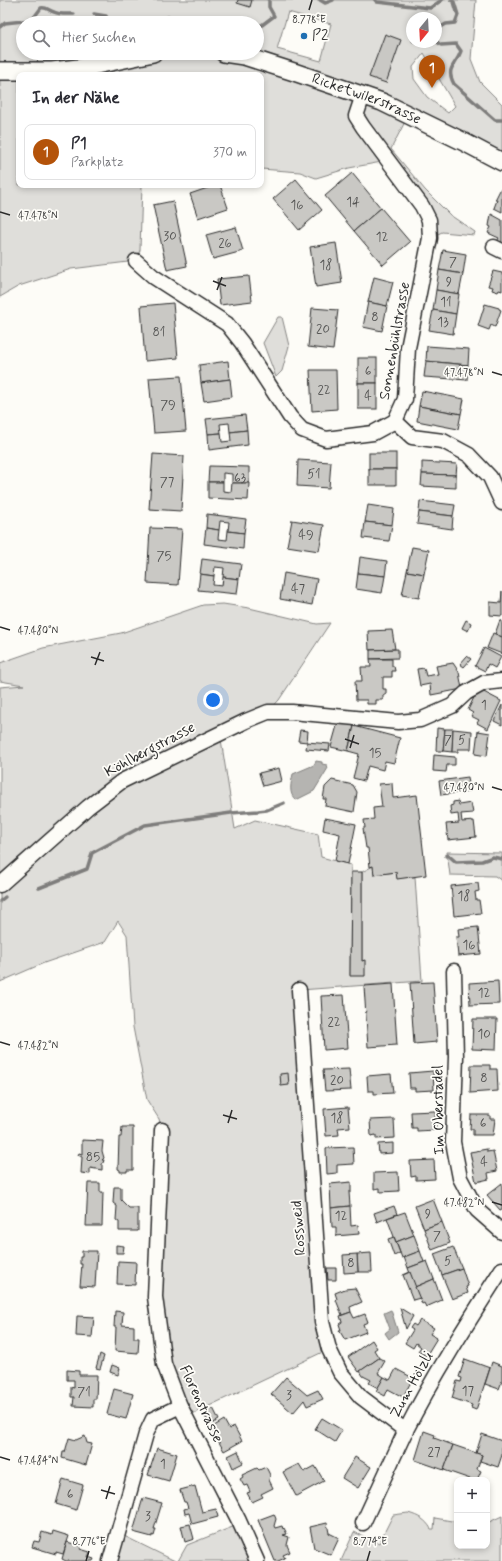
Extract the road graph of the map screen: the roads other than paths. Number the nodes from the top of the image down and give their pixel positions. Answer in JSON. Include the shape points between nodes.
{"nodes":[{"id":1,"x":120,"y":60,"type":"edge"},
{"id":2,"x":256,"y":60,"type":"edge"},
{"id":3,"x":0,"y":71,"type":"edge"},
{"id":4,"x":362,"y":95,"type":"junction"},
{"id":5,"x":502,"y":162,"type":"edge"},
{"id":6,"x":136,"y":261,"type":"dead end"},
{"id":7,"x":395,"y":421,"type":"junction"},
{"id":8,"x":502,"y":503,"type":"edge"},
{"id":9,"x":502,"y":681,"type":"edge"},
{"id":10,"x":0,"y":885,"type":"edge"},
{"id":11,"x":454,"y":971,"type":"dead end"},
{"id":12,"x":299,"y":990,"type":"dead end"},
{"id":13,"x":162,"y":1130,"type":"dead end"},
{"id":14,"x":502,"y":1232,"type":"edge"},
{"id":15,"x":502,"y":1269,"type":"edge"},
{"id":16,"x":180,"y":1406,"type":"junction"},
{"id":17,"x":406,"y":1431,"type":"junction"},
{"id":18,"x":363,"y":1523,"type":"dead end"},
{"id":19,"x":110,"y":1561,"type":"edge"},
{"id":20,"x":257,"y":1561,"type":"edge"}],
"edges":[{"from":1,"to":3,"type":"street","via":[[52,71]]},
{"from":2,"to":4,"type":"street","name":"Ricketwilerstrasse"},
{"from":4,"to":5,"type":"street","name":"Ricketwilerstrasse","via":[[409,114]]},
{"from":4,"to":7,"type":"street","name":"Sonnenbühlstrasse","via":[[356,116],[422,206],[429,220],[430,238],[408,348],[405,399]]},
{"from":6,"to":7,"type":"street","name":"Sonnenbühlstrasse","via":[[154,277],[227,324],[290,417],[302,430],[326,439],[373,433]]},
{"from":7,"to":8,"type":"street","via":[[412,437],[443,441],[469,456],[490,477]]},
{"from":9,"to":10,"type":"street","name":"Köhlbergstrasse","via":[[484,684],[466,693],[452,706],[420,720],[398,722],[268,712],[122,781],[88,807]]},
{"from":11,"to":14,"type":"street","name":"Im Oberstadel","via":[[456,1057],[453,1142],[460,1178],[477,1210]]},
{"from":12,"to":17,"type":"street","name":"Rossweid","via":[[324,1329],[329,1349],[340,1372],[361,1397]]},
{"from":13,"to":16,"type":"street","name":"Florenstrasse","via":[[155,1297],[164,1364]]},
{"from":15,"to":17,"type":"street","name":"Zum Hölzli","via":[[462,1331]]},
{"from":16,"to":19,"type":"street","via":[[153,1418],[146,1434]]},
{"from":16,"to":20,"type":"street","name":"Florenstrasse"},
{"from":17,"to":18,"type":"street","name":"Zum Hölzli"}]}
